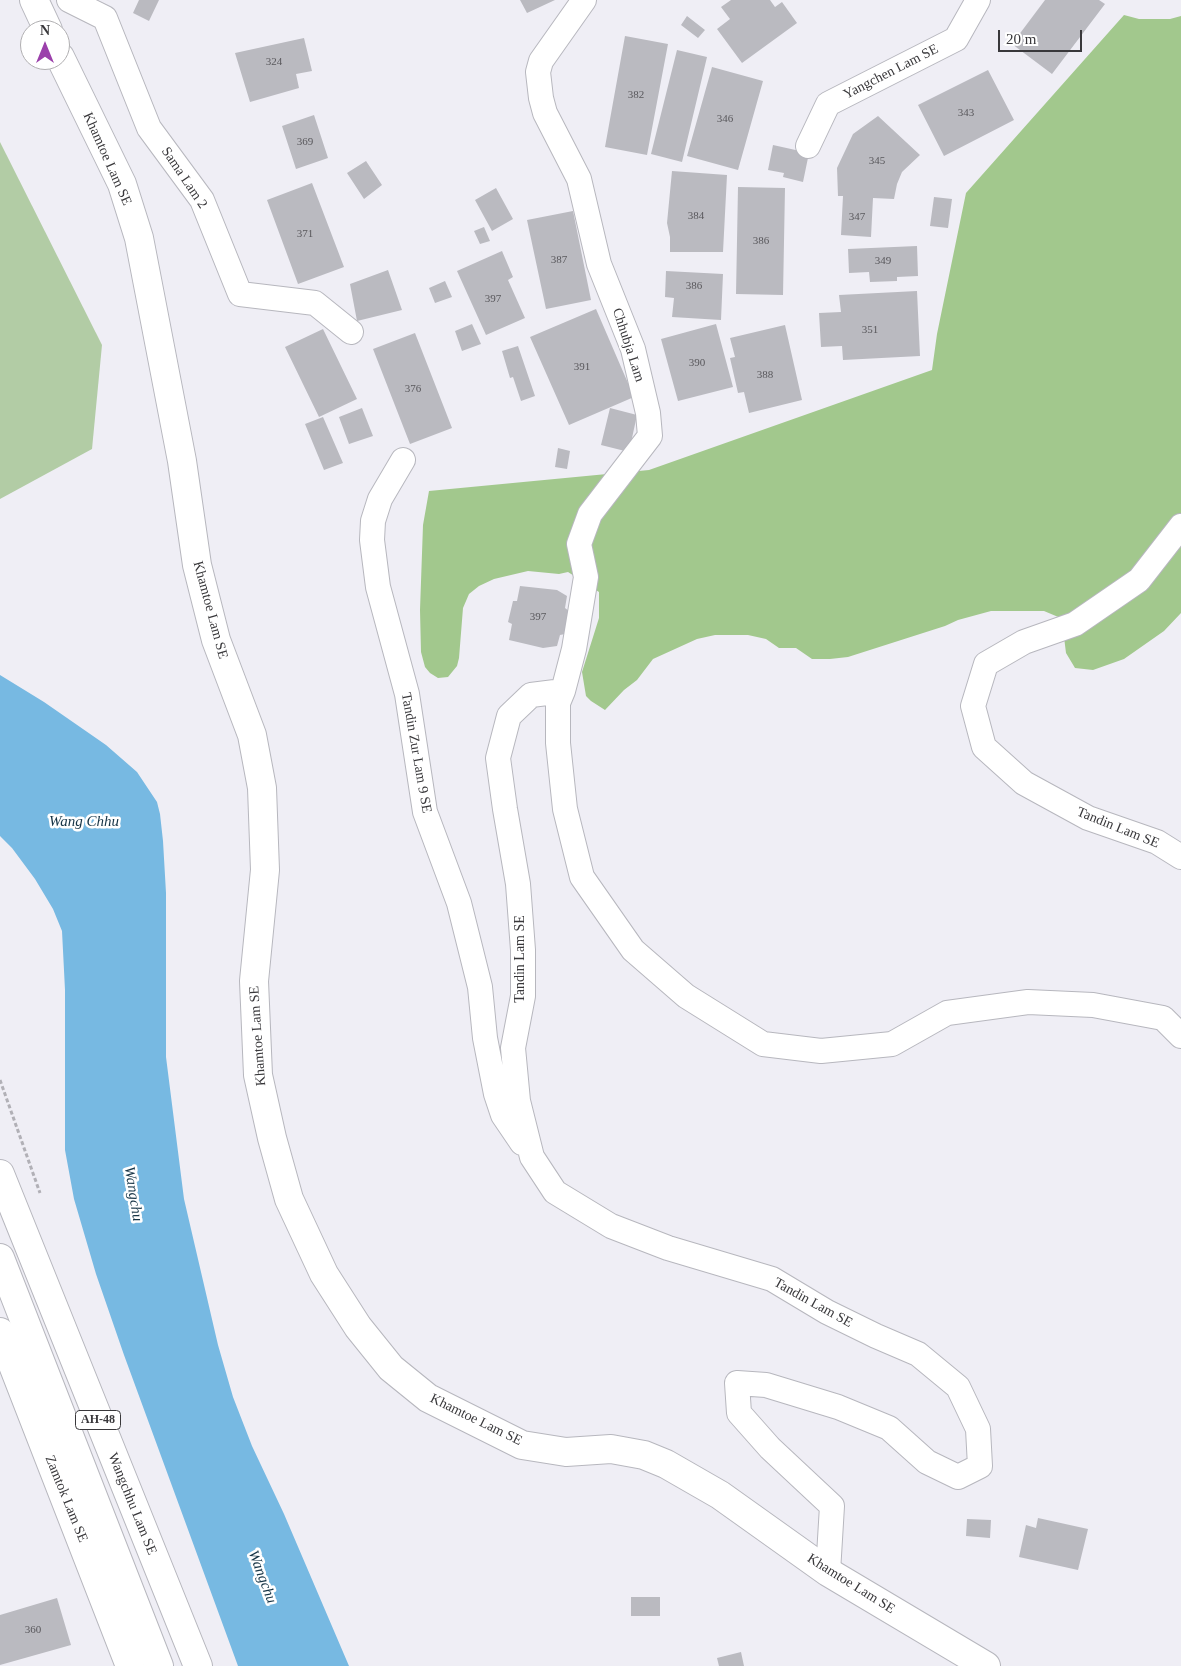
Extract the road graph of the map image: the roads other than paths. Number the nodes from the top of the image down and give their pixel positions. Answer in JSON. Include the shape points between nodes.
{"nodes":[{"id":1,"x":34,"y":0,"type":"edge"},
{"id":2,"x":69,"y":0,"type":"edge"},
{"id":3,"x":584,"y":0,"type":"edge"},
{"id":4,"x":978,"y":0,"type":"edge"},
{"id":5,"x":43,"y":20,"type":"edge"},
{"id":6,"x":67,"y":70,"type":"edge"},
{"id":7,"x":808,"y":146,"type":"dead end"},
{"id":8,"x":351,"y":332,"type":"dead end"},
{"id":9,"x":403,"y":460,"type":"dead end"},
{"id":10,"x":1181,"y":526,"type":"edge"},
{"id":11,"x":563,"y":691,"type":"junction"},
{"id":12,"x":1181,"y":857,"type":"edge"},
{"id":13,"x":1181,"y":1036,"type":"edge"},
{"id":14,"x":532,"y":1157,"type":"junction"},
{"id":15,"x":0,"y":1174,"type":"edge"},
{"id":16,"x":0,"y":1258,"type":"edge"},
{"id":17,"x":0,"y":1332,"type":"edge"},
{"id":18,"x":828,"y":1572,"type":"junction"},
{"id":19,"x":130,"y":1666,"type":"edge"},
{"id":20,"x":159,"y":1666,"type":"edge"},
{"id":21,"x":198,"y":1666,"type":"edge"},
{"id":22,"x":986,"y":1666,"type":"edge"}],
"edges":[{"from":1,"to":5,"type":"main road"},
{"from":2,"to":8,"type":"street","name":"Sama Lam 2","via":[[105,18],[149,128],[202,200],[240,294],[315,303]]},
{"from":3,"to":11,"type":"street","name":"Chhubja Lam","via":[[542,60],[538,72],[541,98],[545,113],[579,179],[599,264],[632,349],[648,413],[650,436],[590,514],[579,544],[586,577]]},
{"from":4,"to":7,"type":"street","name":"Yangchen Lam SE","via":[[956,39],[828,104]]},
{"from":6,"to":18,"type":"main road","name":"Khamtoe Lam SE","via":[[122,184],[139,238],[182,461],[197,565],[216,640],[252,735],[262,788],[265,870],[254,981],[258,1075],[289,1199],[324,1274],[358,1327],[391,1368],[428,1398],[522,1445],[566,1452],[611,1449],[644,1455],[666,1464],[720,1494]]},
{"from":9,"to":14,"type":"street","name":"Tandin Zur Lam 9 SE","via":[[380,499],[373,520],[378,588],[407,694],[425,812],[459,903],[480,986],[485,1038],[496,1094],[503,1115]]},
{"from":10,"to":12,"type":"street","name":"Tandin Lam SE","via":[[1139,580],[1075,624],[1024,642],[986,664],[973,706],[984,747],[1024,783],[1088,818],[1156,842]]},
{"from":11,"to":13,"type":"street","via":[[558,703],[558,743],[564,809],[582,877],[633,950],[686,996],[763,1044],[821,1051],[892,1044],[947,1013],[1028,1002],[1093,1004],[1163,1018]]},
{"from":11,"to":14,"type":"street","name":"Tandin Lam SE","via":[[531,695],[509,716],[498,758],[518,884],[522,950],[522,996],[514,1048],[518,1102]]},
{"from":14,"to":18,"type":"street","name":"Tandin Lam SE","via":[[556,1192],[611,1226],[668,1248],[772,1279],[827,1312],[918,1354],[958,1387],[978,1429],[980,1466],[958,1477],[927,1462],[889,1428],[838,1407],[766,1385],[737,1383],[739,1413],[770,1448],[832,1506]]},
{"from":15,"to":21,"type":"main road","name":"Wangchhu Lam SE","number":"AH-48"},
{"from":16,"to":20,"type":"main road","number":"AH-48"},
{"from":17,"to":19,"type":"main road","name":"Zamtok Lam SE"},
{"from":18,"to":22,"type":"main road","name":"Khamtoe Lam SE"}]}
